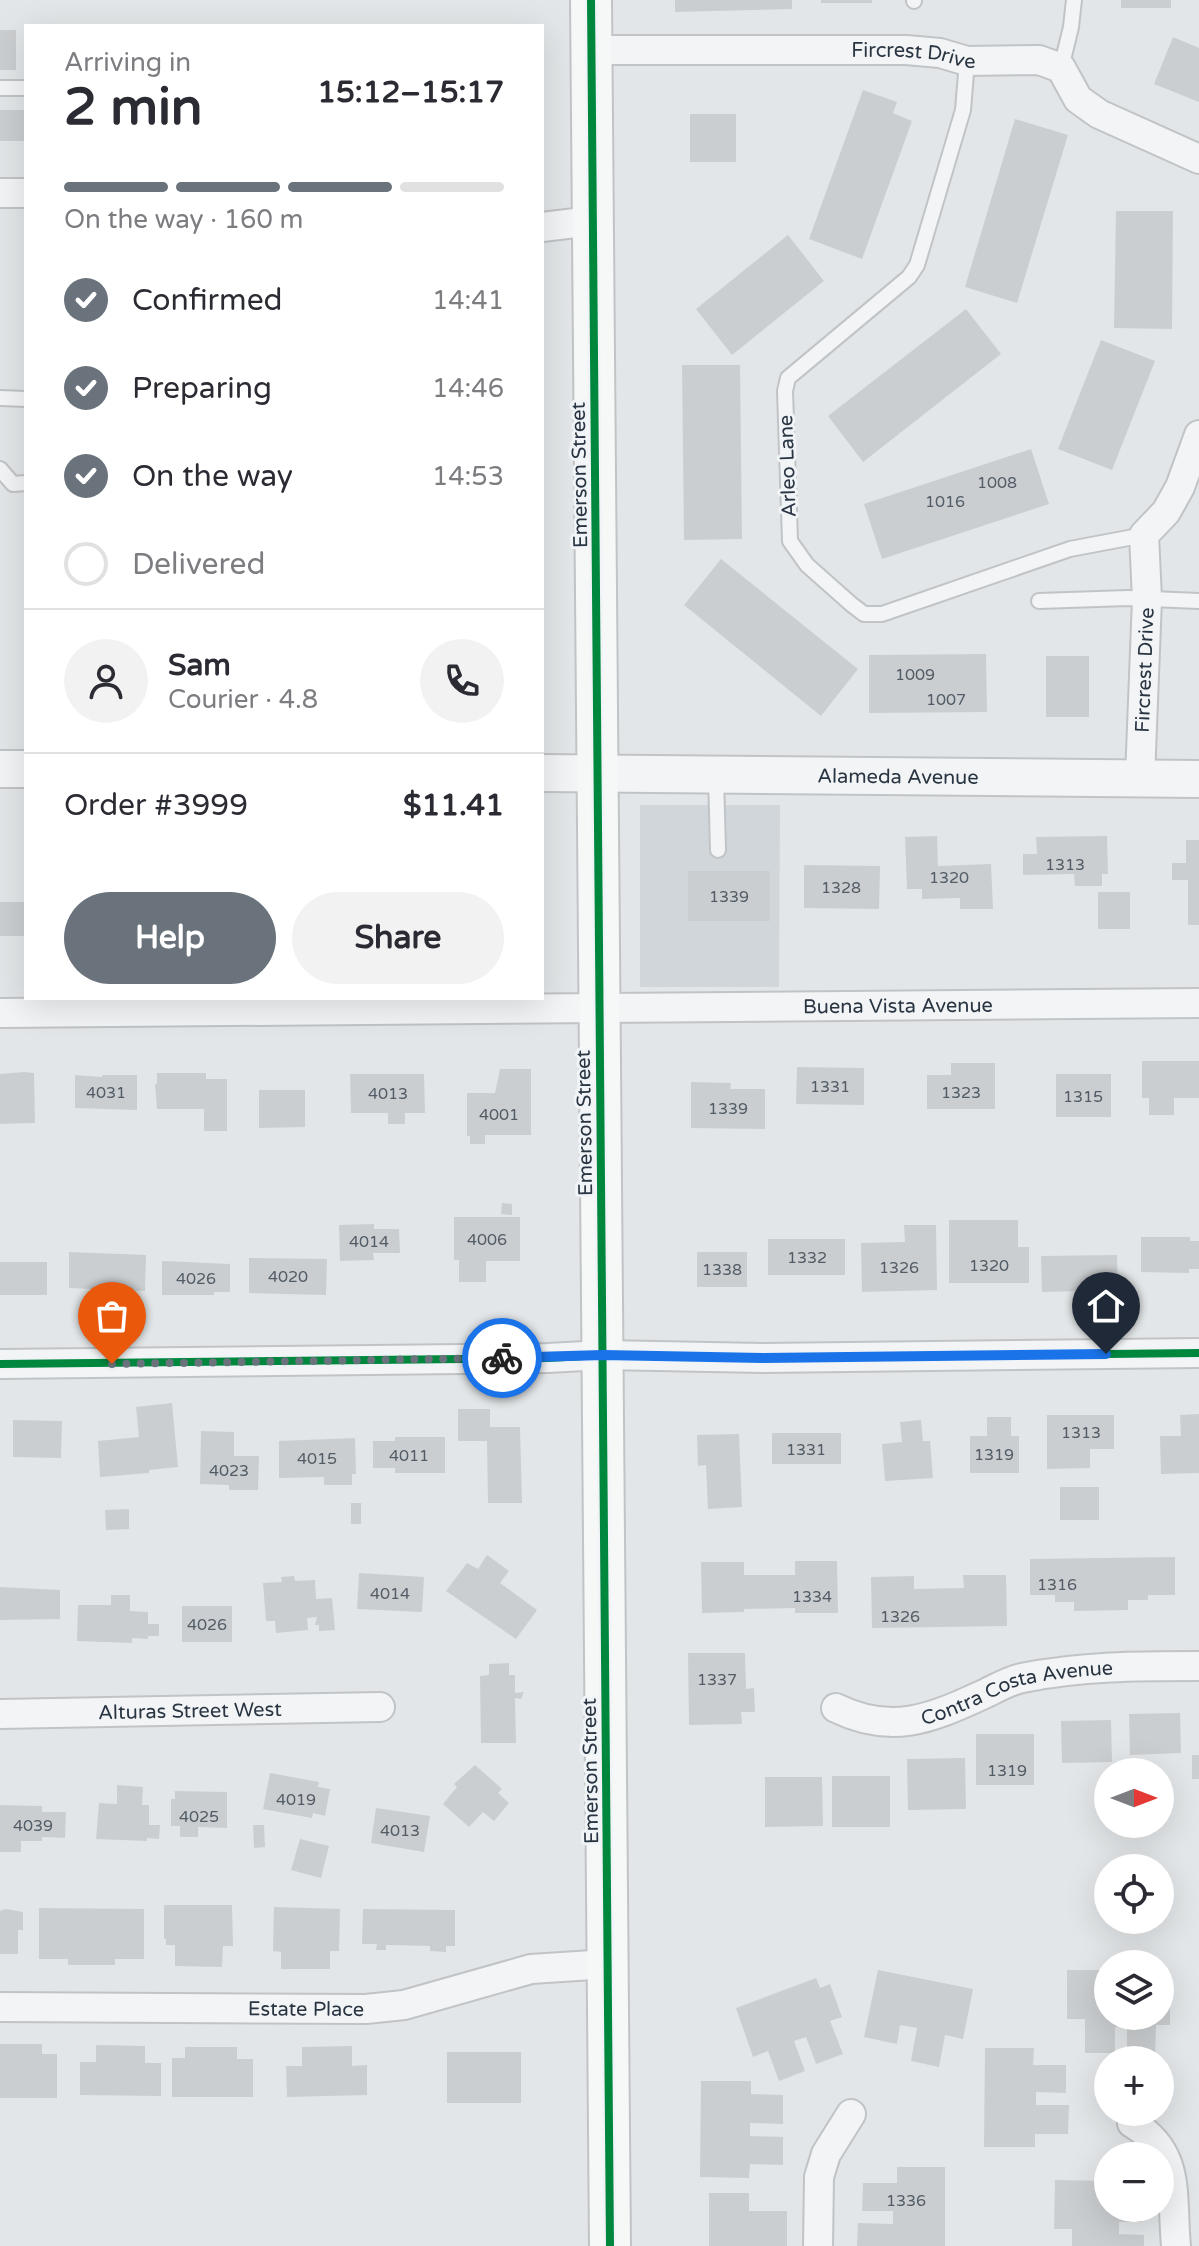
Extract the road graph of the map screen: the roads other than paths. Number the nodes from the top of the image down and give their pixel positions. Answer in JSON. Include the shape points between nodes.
{"nodes":[{"id":1,"x":591,"y":0,"type":"edge"},
{"id":2,"x":1074,"y":0,"type":"edge"},
{"id":3,"x":592,"y":50,"type":"junction"},
{"id":4,"x":967,"y":61,"type":"junction"},
{"id":5,"x":1061,"y":68,"type":"junction"},
{"id":6,"x":0,"y":88,"type":"edge"},
{"id":7,"x":24,"y":88,"type":"edge"},
{"id":8,"x":1199,"y":159,"type":"edge"},
{"id":9,"x":0,"y":193,"type":"edge"},
{"id":10,"x":24,"y":193,"type":"edge"},
{"id":11,"x":592,"y":221,"type":"junction"},
{"id":12,"x":544,"y":227,"type":"edge"},
{"id":13,"x":0,"y":398,"type":"edge"},
{"id":14,"x":24,"y":399,"type":"edge"},
{"id":15,"x":1199,"y":435,"type":"edge"},
{"id":16,"x":0,"y":469,"type":"edge"},
{"id":17,"x":24,"y":483,"type":"edge"},
{"id":18,"x":1144,"y":535,"type":"junction"},
{"id":19,"x":1147,"y":599,"type":"junction"},
{"id":20,"x":1039,"y":601,"type":"dead end"},
{"id":21,"x":1199,"y":601,"type":"edge"},
{"id":22,"x":0,"y":769,"type":"edge"},
{"id":23,"x":24,"y":769,"type":"edge"},
{"id":24,"x":544,"y":773,"type":"edge"},
{"id":25,"x":597,"y":774,"type":"junction"},
{"id":26,"x":716,"y":776,"type":"junction"},
{"id":27,"x":1140,"y":778,"type":"junction"},
{"id":28,"x":1199,"y":779,"type":"edge"},
{"id":29,"x":718,"y":850,"type":"dead end"},
{"id":30,"x":1199,"y":1003,"type":"edge"},
{"id":31,"x":599,"y":1009,"type":"junction"},
{"id":32,"x":0,"y":1013,"type":"edge"},
{"id":33,"x":1199,"y":1353,"type":"edge"},
{"id":34,"x":603,"y":1355,"type":"junction"},
{"id":35,"x":0,"y":1364,"type":"edge"},
{"id":36,"x":1199,"y":1666,"type":"edge"},
{"id":37,"x":380,"y":1707,"type":"dead end"},
{"id":38,"x":836,"y":1708,"type":"dead end"},
{"id":39,"x":0,"y":1714,"type":"edge"},
{"id":40,"x":608,"y":1964,"type":"junction"},
{"id":41,"x":0,"y":2007,"type":"edge"},
{"id":42,"x":851,"y":2114,"type":"dead end"},
{"id":43,"x":1137,"y":2126,"type":"edge"},
{"id":44,"x":610,"y":2246,"type":"edge"},
{"id":45,"x":818,"y":2246,"type":"edge"},
{"id":46,"x":1176,"y":2246,"type":"edge"}],
"edges":[{"from":1,"to":3,"type":"main road","name":"Emerson Street"},
{"from":2,"to":5,"type":"lane"},
{"from":3,"to":4,"type":"street","name":"Fircrest Drive","via":[[906,50]]},
{"from":3,"to":11,"type":"main road","name":"Emerson Street"},
{"from":4,"to":5,"type":"street","name":"Fircrest Drive","via":[[1039,60]]},
{"from":4,"to":18,"type":"lane","name":"Arleo Lane","via":[[963,110],[917,265],[788,378],[790,541],[807,565],[851,604],[864,614],[882,614],[1070,549]]},
{"from":5,"to":8,"type":"street","via":[[1078,99],[1099,114]]},
{"from":6,"to":7,"type":"lane"},
{"from":9,"to":10,"type":"street"},
{"from":11,"to":12,"type":"street"},
{"from":11,"to":25,"type":"main road","name":"Emerson Street"},
{"from":13,"to":14,"type":"lane"},
{"from":15,"to":18,"type":"street","via":[[1180,487]]},
{"from":16,"to":17,"type":"lane","via":[[13,484]]},
{"from":18,"to":19,"type":"street","name":"Fircrest Drive"},
{"from":19,"to":20,"type":"lane"},
{"from":19,"to":21,"type":"lane"},
{"from":19,"to":27,"type":"street","name":"Fircrest Drive"},
{"from":22,"to":23,"type":"street"},
{"from":24,"to":25,"type":"street","name":"Alameda Avenue"},
{"from":25,"to":26,"type":"street","name":"Alameda Avenue"},
{"from":25,"to":31,"type":"main road","name":"Emerson Street"},
{"from":26,"to":27,"type":"street","name":"Alameda Avenue"},
{"from":26,"to":29,"type":"lane"},
{"from":27,"to":28,"type":"street","name":"Alameda Avenue"},
{"from":30,"to":31,"type":"street","name":"Buena Vista Avenue"},
{"from":31,"to":32,"type":"street","name":"Buena Vista Avenue"},
{"from":31,"to":34,"type":"main road","name":"Emerson Street"},
{"from":33,"to":34,"type":"street"},
{"from":34,"to":35,"type":"street"},
{"from":34,"to":40,"type":"main road","name":"Emerson Street"},
{"from":36,"to":38,"type":"street","name":"Contra Costa Avenue","via":[[1104,1667],[1017,1679],[952,1709],[909,1721],[860,1719]]},
{"from":37,"to":39,"type":"street","name":"Alturas Street West"},
{"from":40,"to":41,"type":"street","name":"Estate Place","via":[[531,1969],[404,2005],[366,2009]]},
{"from":40,"to":44,"type":"main road","name":"Emerson Street"},
{"from":42,"to":45,"type":"street","via":[[826,2154],[819,2177]]},
{"from":43,"to":46,"type":"street","via":[[1155,2138],[1167,2157]]}]}
